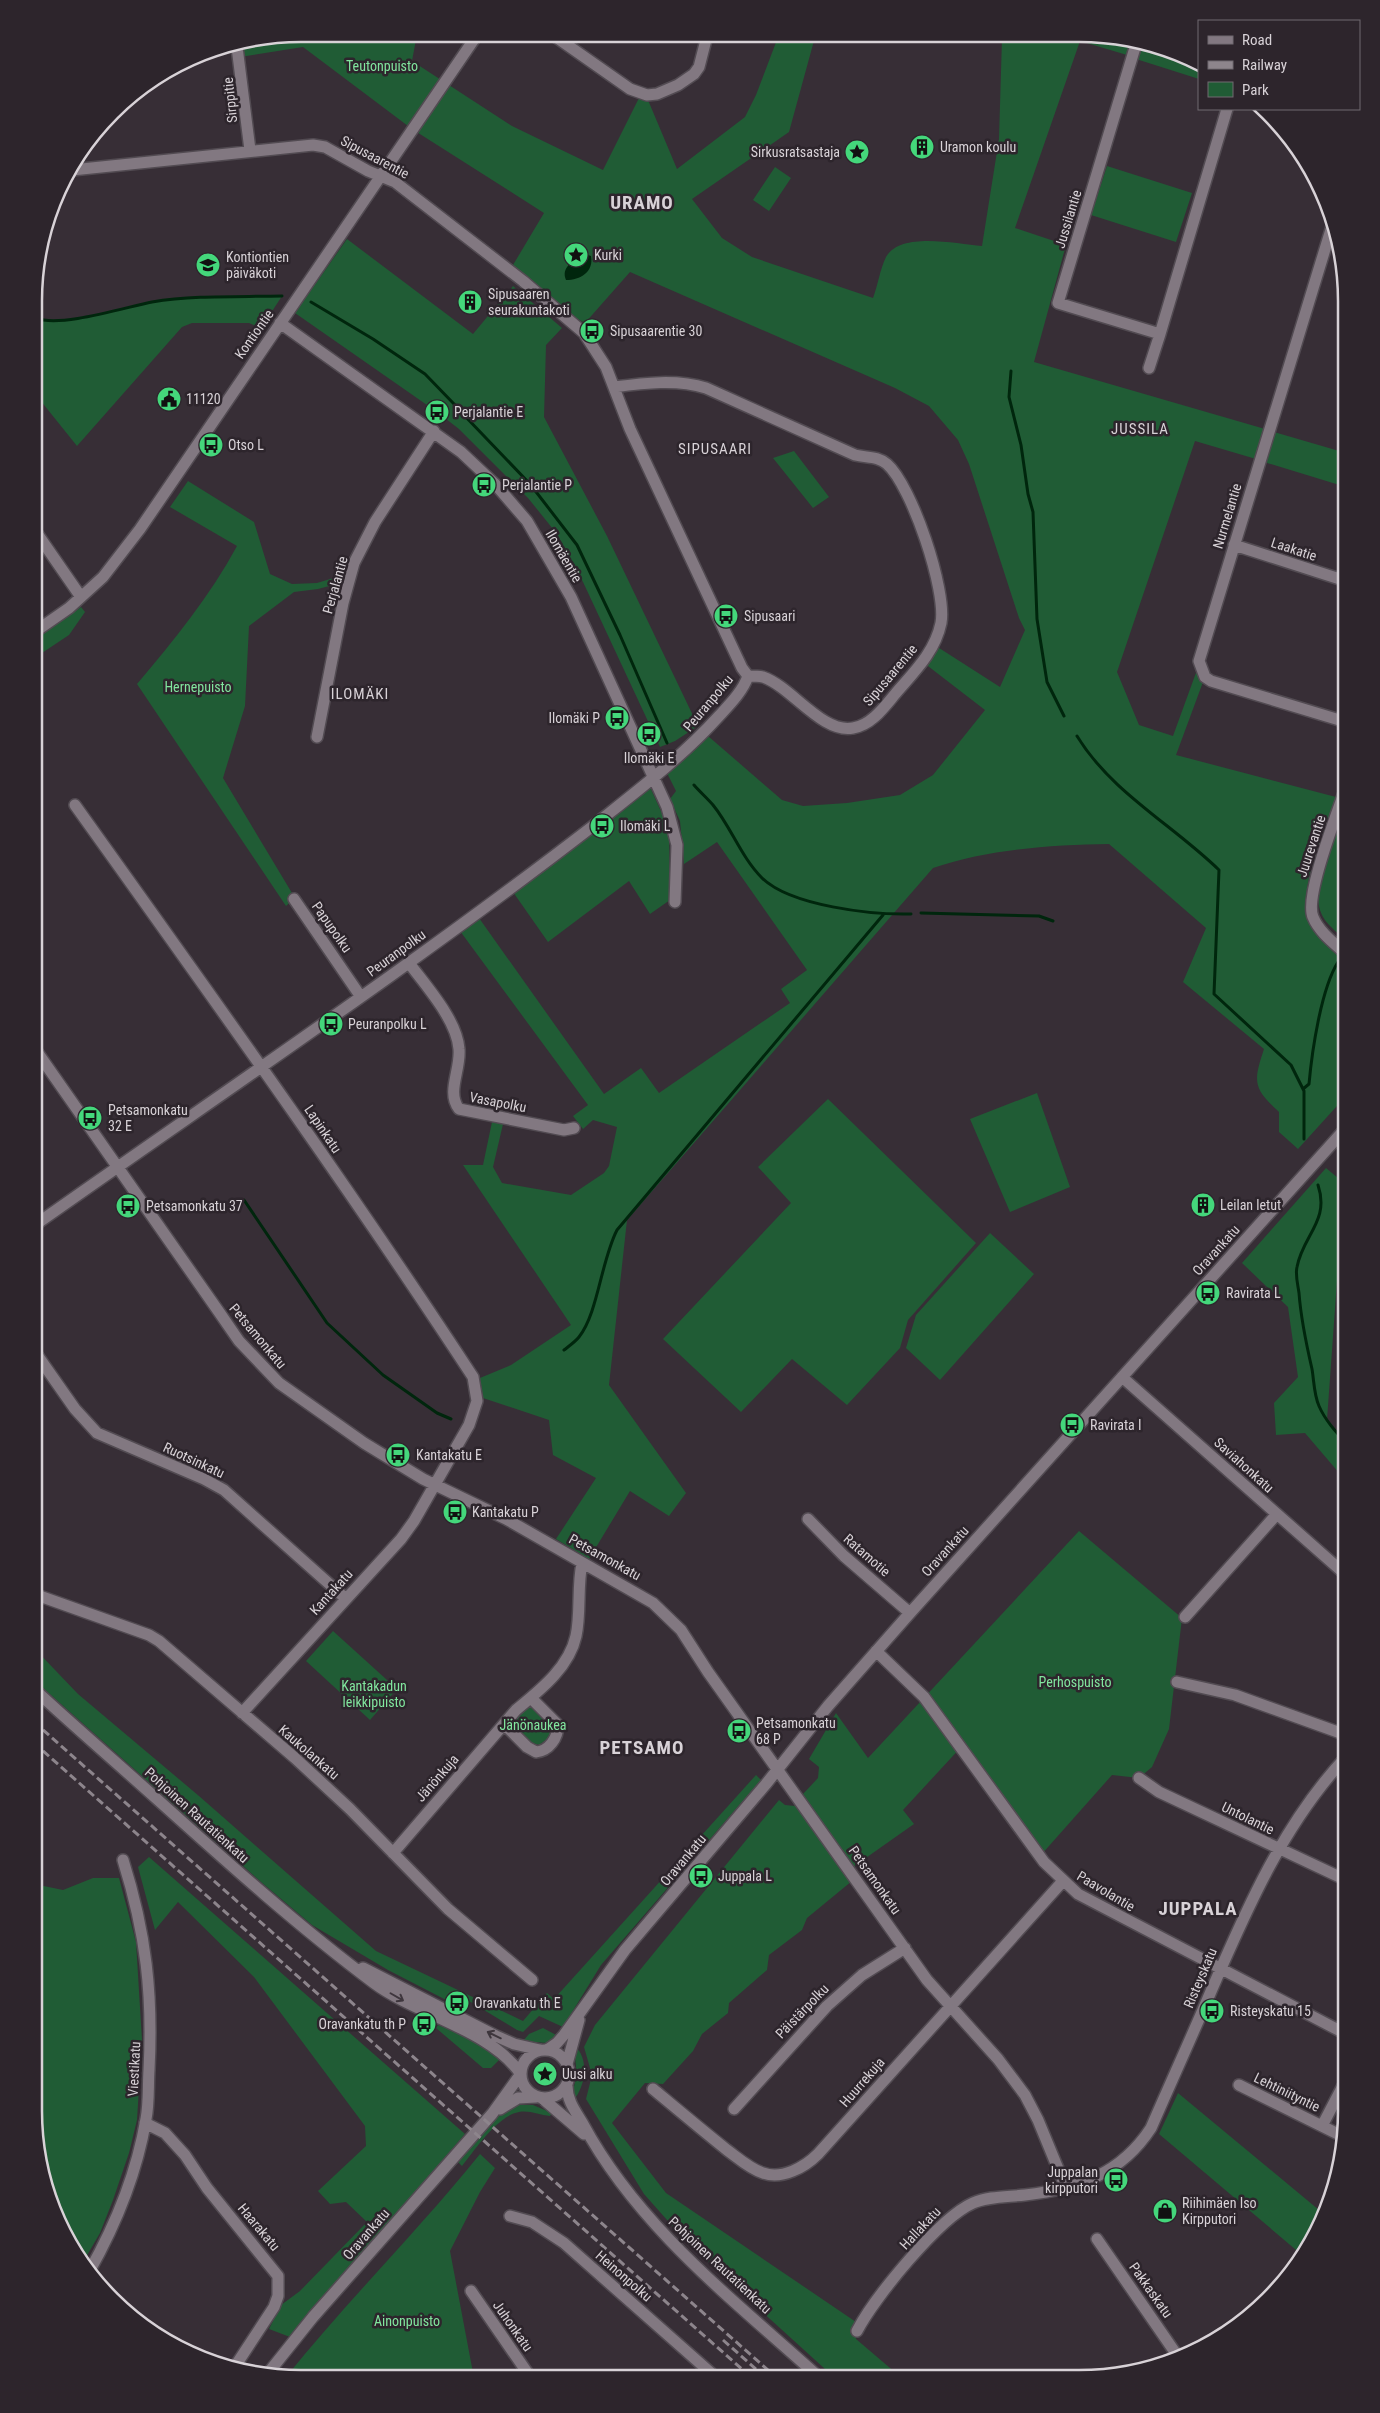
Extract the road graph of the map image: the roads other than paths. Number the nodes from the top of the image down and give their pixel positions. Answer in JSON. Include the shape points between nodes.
{"nodes":[{"id":1,"x":472,"y":42,"type":"edge"},
{"id":2,"x":562,"y":42,"type":"edge"},
{"id":3,"x":706,"y":42,"type":"edge"},
{"id":4,"x":1135,"y":48,"type":"edge"},
{"id":5,"x":238,"y":50,"type":"edge"},
{"id":6,"x":1227,"y":110,"type":"edge"},
{"id":7,"x":250,"y":150,"type":"junction"},
{"id":8,"x":79,"y":169,"type":"edge"},
{"id":9,"x":381,"y":176,"type":"junction"},
{"id":10,"x":1329,"y":235,"type":"edge"},
{"id":11,"x":280,"y":323,"type":"junction"},
{"id":12,"x":1160,"y":334,"type":"junction"},
{"id":13,"x":1149,"y":368,"type":"dead end"},
{"id":14,"x":614,"y":387,"type":"junction"},
{"id":15,"x":434,"y":431,"type":"junction"},
{"id":16,"x":42,"y":541,"type":"edge"},
{"id":17,"x":1234,"y":545,"type":"junction"},
{"id":18,"x":1338,"y":578,"type":"edge"},
{"id":19,"x":81,"y":597,"type":"junction"},
{"id":20,"x":42,"y":626,"type":"edge"},
{"id":21,"x":748,"y":676,"type":"junction"},
{"id":22,"x":1338,"y":720,"type":"edge"},
{"id":23,"x":316,"y":737,"type":"dead end"},
{"id":24,"x":654,"y":778,"type":"junction"},
{"id":25,"x":75,"y":805,"type":"dead end"},
{"id":26,"x":1338,"y":811,"type":"edge"},
{"id":27,"x":294,"y":899,"type":"dead end"},
{"id":28,"x":675,"y":902,"type":"dead end"},
{"id":29,"x":1338,"y":946,"type":"edge"},
{"id":30,"x":409,"y":963,"type":"junction"},
{"id":31,"x":361,"y":997,"type":"junction"},
{"id":32,"x":42,"y":1059,"type":"edge"},
{"id":33,"x":262,"y":1066,"type":"junction"},
{"id":34,"x":574,"y":1128,"type":"dead end"},
{"id":35,"x":1338,"y":1137,"type":"edge"},
{"id":36,"x":116,"y":1168,"type":"junction"},
{"id":37,"x":42,"y":1220,"type":"edge"},
{"id":38,"x":42,"y":1362,"type":"edge"},
{"id":39,"x":1122,"y":1377,"type":"junction"},
{"id":40,"x":434,"y":1485,"type":"junction"},
{"id":41,"x":1277,"y":1514,"type":"junction"},
{"id":42,"x":808,"y":1519,"type":"dead end"},
{"id":43,"x":582,"y":1563,"type":"junction"},
{"id":44,"x":1338,"y":1568,"type":"edge"},
{"id":45,"x":42,"y":1597,"type":"edge"},
{"id":46,"x":345,"y":1598,"type":"junction"},
{"id":47,"x":910,"y":1612,"type":"junction"},
{"id":48,"x":1185,"y":1617,"type":"dead end"},
{"id":49,"x":876,"y":1651,"type":"junction"},
{"id":50,"x":1177,"y":1682,"type":"dead end"},
{"id":51,"x":42,"y":1696,"type":"edge"},
{"id":52,"x":532,"y":1699,"type":"junction"},
{"id":53,"x":242,"y":1713,"type":"junction"},
{"id":54,"x":504,"y":1724,"type":"junction"},
{"id":55,"x":1338,"y":1732,"type":"edge"},
{"id":56,"x":1338,"y":1766,"type":"edge"},
{"id":57,"x":778,"y":1769,"type":"junction"},
{"id":58,"x":1140,"y":1778,"type":"dead end"},
{"id":59,"x":1280,"y":1850,"type":"junction"},
{"id":60,"x":393,"y":1853,"type":"junction"},
{"id":61,"x":123,"y":1860,"type":"dead end"},
{"id":62,"x":1338,"y":1876,"type":"edge"},
{"id":63,"x":1063,"y":1881,"type":"junction"},
{"id":64,"x":905,"y":1948,"type":"junction"},
{"id":65,"x":343,"y":1958,"type":"junction"},
{"id":66,"x":1220,"y":1969,"type":"junction"},
{"id":67,"x":532,"y":1980,"type":"dead end"},
{"id":68,"x":950,"y":2004,"type":"junction"},
{"id":69,"x":584,"y":2008,"type":"junction"},
{"id":70,"x":1338,"y":2030,"type":"edge"},
{"id":71,"x":544,"y":2050,"type":"junction"},
{"id":72,"x":568,"y":2064,"type":"junction"},
{"id":73,"x":520,"y":2074,"type":"junction"},
{"id":74,"x":1239,"y":2085,"type":"dead end"},
{"id":75,"x":567,"y":2086,"type":"junction"},
{"id":76,"x":653,"y":2089,"type":"dead end"},
{"id":77,"x":1338,"y":2095,"type":"edge"},
{"id":78,"x":539,"y":2098,"type":"junction"},
{"id":79,"x":734,"y":2109,"type":"dead end"},
{"id":80,"x":492,"y":2114,"type":"junction"},
{"id":81,"x":145,"y":2124,"type":"junction"},
{"id":82,"x":1322,"y":2126,"type":"junction"},
{"id":83,"x":1336,"y":2133,"type":"edge"},
{"id":84,"x":591,"y":2140,"type":"junction"},
{"id":85,"x":1066,"y":2188,"type":"junction"},
{"id":86,"x":510,"y":2216,"type":"dead end"},
{"id":87,"x":1097,"y":2239,"type":"dead end"},
{"id":88,"x":93,"y":2265,"type":"edge"},
{"id":89,"x":470,"y":2291,"type":"dead end"},
{"id":90,"x":857,"y":2331,"type":"dead end"},
{"id":91,"x":1176,"y":2352,"type":"edge"},
{"id":92,"x":237,"y":2363,"type":"edge"},
{"id":93,"x":271,"y":2368,"type":"edge"},
{"id":94,"x":525,"y":2370,"type":"edge"},
{"id":95,"x":703,"y":2370,"type":"edge"},
{"id":96,"x":812,"y":2370,"type":"edge"}],
"edges":[{"from":1,"to":9,"type":"street","name":"Kontiontie"},
{"from":2,"to":3,"type":"street","via":[[630,89],[647,95],[658,94],[694,74]]},
{"from":4,"to":12,"type":"street","name":"Jussilantie","via":[[1058,303]]},
{"from":5,"to":7,"type":"street","name":"Sirppitie"},
{"from":6,"to":12,"type":"street"},
{"from":7,"to":8,"type":"street","name":"Sipusaarentie"},
{"from":7,"to":9,"type":"street","name":"Sipusaarentie","via":[[313,145]]},
{"from":9,"to":11,"type":"street","name":"Kontiontie"},
{"from":9,"to":14,"type":"street","name":"Sipusaarentie","via":[[395,182],[571,320],[599,354]]},
{"from":10,"to":17,"type":"street","name":"Nurmelantie"},
{"from":11,"to":15,"type":"street","name":"Ilomäentie"},
{"from":11,"to":19,"type":"street","name":"Kontiontie","via":[[140,528],[103,577]]},
{"from":12,"to":13,"type":"street"},
{"from":14,"to":21,"type":"street","name":"Sipusaarentie","via":[[657,489]]},
{"from":14,"to":21,"type":"street","name":"Sipusaarentie","via":[[641,383],[690,383],[706,388],[855,455],[878,458],[897,474],[909,496],[936,582],[941,623],[928,655],[888,702],[864,725],[845,730],[827,722],[771,681]]},
{"from":15,"to":23,"type":"street","name":"Perjalantie","via":[[398,484],[354,563]]},
{"from":15,"to":24,"type":"street","name":"Ilomäentie","via":[[462,452],[527,521],[570,597]]},
{"from":16,"to":19,"type":"street"},
{"from":17,"to":18,"type":"street","name":"Laakatie"},
{"from":17,"to":22,"type":"street","name":"Nurmelantie","via":[[1202,649],[1200,661],[1205,677],[1211,682]]},
{"from":19,"to":20,"type":"street","name":"Kontiontie"},
{"from":21,"to":24,"type":"street","name":"Peuranpolku","via":[[733,700],[696,741]]},
{"from":24,"to":28,"type":"street","name":"Ilomäentie","via":[[667,807],[677,845]]},
{"from":24,"to":30,"type":"street","name":"Peuranpolku"},
{"from":25,"to":33,"type":"street","name":"Lapinkatu"},
{"from":26,"to":29,"type":"street","name":"Juurevantie","via":[[1310,904],[1318,927]]},
{"from":27,"to":31,"type":"street","name":"Papupolku"},
{"from":30,"to":31,"type":"street","name":"Peuranpolku"},
{"from":30,"to":34,"type":"street","name":"Vasapolku","via":[[456,1034],[459,1059],[453,1098],[459,1109],[564,1130]]},
{"from":31,"to":33,"type":"street","name":"Peuranpolku"},
{"from":32,"to":36,"type":"street","name":"Petsamonkatu"},
{"from":33,"to":36,"type":"street","name":"Peuranpolku"},
{"from":33,"to":40,"type":"street","name":"Lapinkatu","via":[[473,1378],[477,1400],[468,1426]]},
{"from":35,"to":39,"type":"street","name":"Oravankatu"},
{"from":36,"to":37,"type":"street","name":"Peuranpolku"},
{"from":36,"to":40,"type":"street","name":"Petsamonkatu","via":[[258,1363],[305,1403]]},
{"from":38,"to":46,"type":"street","name":"Ruotsinkatu","via":[[75,1409],[96,1432],[204,1478],[224,1490]]},
{"from":39,"to":41,"type":"street","name":"Saviahonkatu"},
{"from":39,"to":47,"type":"street","name":"Oravankatu"},
{"from":40,"to":43,"type":"street","name":"Petsamonkatu","via":[[506,1519]]},
{"from":40,"to":46,"type":"street","name":"Kantakatu","via":[[401,1539]]},
{"from":41,"to":44,"type":"street","name":"Saviahonkatu"},
{"from":41,"to":48,"type":"street"},
{"from":42,"to":47,"type":"street","name":"Ratamotie","via":[[844,1556]]},
{"from":43,"to":52,"type":"street","name":"Jänönkuja","via":[[572,1650],[556,1674]]},
{"from":43,"to":57,"type":"street","name":"Petsamonkatu","via":[[653,1603],[681,1630]]},
{"from":45,"to":53,"type":"street","name":"Kaukolankatu","via":[[149,1635]]},
{"from":46,"to":53,"type":"street","name":"Kantakatu"},
{"from":47,"to":49,"type":"street","name":"Oravankatu"},
{"from":49,"to":57,"type":"street","name":"Oravankatu"},
{"from":49,"to":63,"type":"street","name":"Paavolantie","via":[[924,1697],[1019,1829]]},
{"from":50,"to":55,"type":"street","via":[[1235,1695]]},
{"from":51,"to":65,"type":"street","name":"Pohjoinen Rautatienkatu","via":[[271,1901]]},
{"from":52,"to":54,"type":"street","name":"Jänönkuja"},
{"from":52,"to":54,"type":"street","via":[[558,1725],[555,1738],[548,1747],[536,1752]]},
{"from":53,"to":60,"type":"street","name":"Kaukolankatu","via":[[343,1802]]},
{"from":54,"to":60,"type":"street","name":"Jänönkuja"},
{"from":56,"to":59,"type":"street","name":"Risteyskatu","via":[[1322,1783]]},
{"from":57,"to":64,"type":"street","name":"Petsamonkatu"},
{"from":57,"to":69,"type":"street","name":"Oravankatu","via":[[625,1950]]},
{"from":58,"to":59,"type":"street","name":"Untolantie","via":[[1159,1792]]},
{"from":59,"to":62,"type":"street","name":"Untolantie"},
{"from":59,"to":66,"type":"street","name":"Risteyskatu","via":[[1249,1905]]},
{"from":60,"to":67,"type":"street","name":"Kaukolankatu","via":[[448,1909]]},
{"from":61,"to":81,"type":"street","name":"Viestikatu","via":[[139,1918],[148,1969],[151,2018]]},
{"from":63,"to":66,"type":"street","name":"Paavolantie","via":[[1096,1905]]},
{"from":63,"to":68,"type":"street","name":"Huurrekuja"},
{"from":64,"to":68,"type":"street","name":"Petsamonkatu","via":[[927,1980]]},
{"from":64,"to":79,"type":"street","name":"Päistärpolku","via":[[862,1975],[827,2006]]},
{"from":71,"to":65,"type":"street","name":"Pohjoinen Rautatienkatu","one_way":true,"via":[[514,2044],[496,2036]]},
{"from":65,"to":73,"type":"street","name":"Pohjoinen Rautatienkatu","one_way":true,"via":[[399,1999],[460,2028],[502,2054]]},
{"from":66,"to":70,"type":"street","name":"Paavolantie"},
{"from":66,"to":85,"type":"street","name":"Risteyskatu","via":[[1142,2142],[1134,2152],[1105,2173],[1089,2182]]},
{"from":68,"to":76,"type":"street","name":"Huurrekuja","via":[[810,2163],[790,2172],[764,2174],[742,2162]]},
{"from":68,"to":85,"type":"street","name":"Petsamonkatu","via":[[1025,2095]]},
{"from":69,"to":71,"type":"street","name":"Oravankatu","via":[[557,2043]]},
{"from":69,"to":72,"type":"street","name":"Oravankatu","via":[[572,2040]]},
{"from":71,"to":72,"type":"street","via":[[559,2054]]},
{"from":71,"to":73,"type":"street","via":[[527,2058]]},
{"from":72,"to":75,"type":"street"},
{"from":73,"to":78,"type":"street","via":[[525,2088]]},
{"from":73,"to":80,"type":"street","name":"Oravankatu"},
{"from":74,"to":82,"type":"street","name":"Lehtiniityntie"},
{"from":75,"to":78,"type":"street","via":[[554,2097]]},
{"from":75,"to":84,"type":"street","name":"Pohjoinen Rautatienkatu","via":[[572,2106]]},
{"from":77,"to":82,"type":"street","name":"Lehtiniityntie"},
{"from":78,"to":80,"type":"street","name":"Oravankatu","via":[[518,2098]]},
{"from":78,"to":84,"type":"street","name":"Pohjoinen Rautatienkatu"},
{"from":80,"to":93,"type":"street","name":"Oravankatu"},
{"from":81,"to":88,"type":"street","name":"Viestikatu","via":[[128,2183]]},
{"from":81,"to":92,"type":"street","name":"Haarakatu","via":[[165,2133],[278,2276],[279,2291],[274,2307]]},
{"from":82,"to":83,"type":"street","name":"Lehtiniityntie"},
{"from":84,"to":96,"type":"street","name":"Pohjoinen Rautatienkatu","via":[[674,2246]]},
{"from":85,"to":90,"type":"street","name":"Hallakatu","via":[[991,2198],[960,2210],[935,2231],[880,2296]]},
{"from":86,"to":95,"type":"street","name":"Heinonpolku","via":[[532,2222],[551,2233]]},
{"from":87,"to":91,"type":"street","name":"Pakkaskatu"},
{"from":89,"to":94,"type":"street","name":"Juhonkatu"}]}
